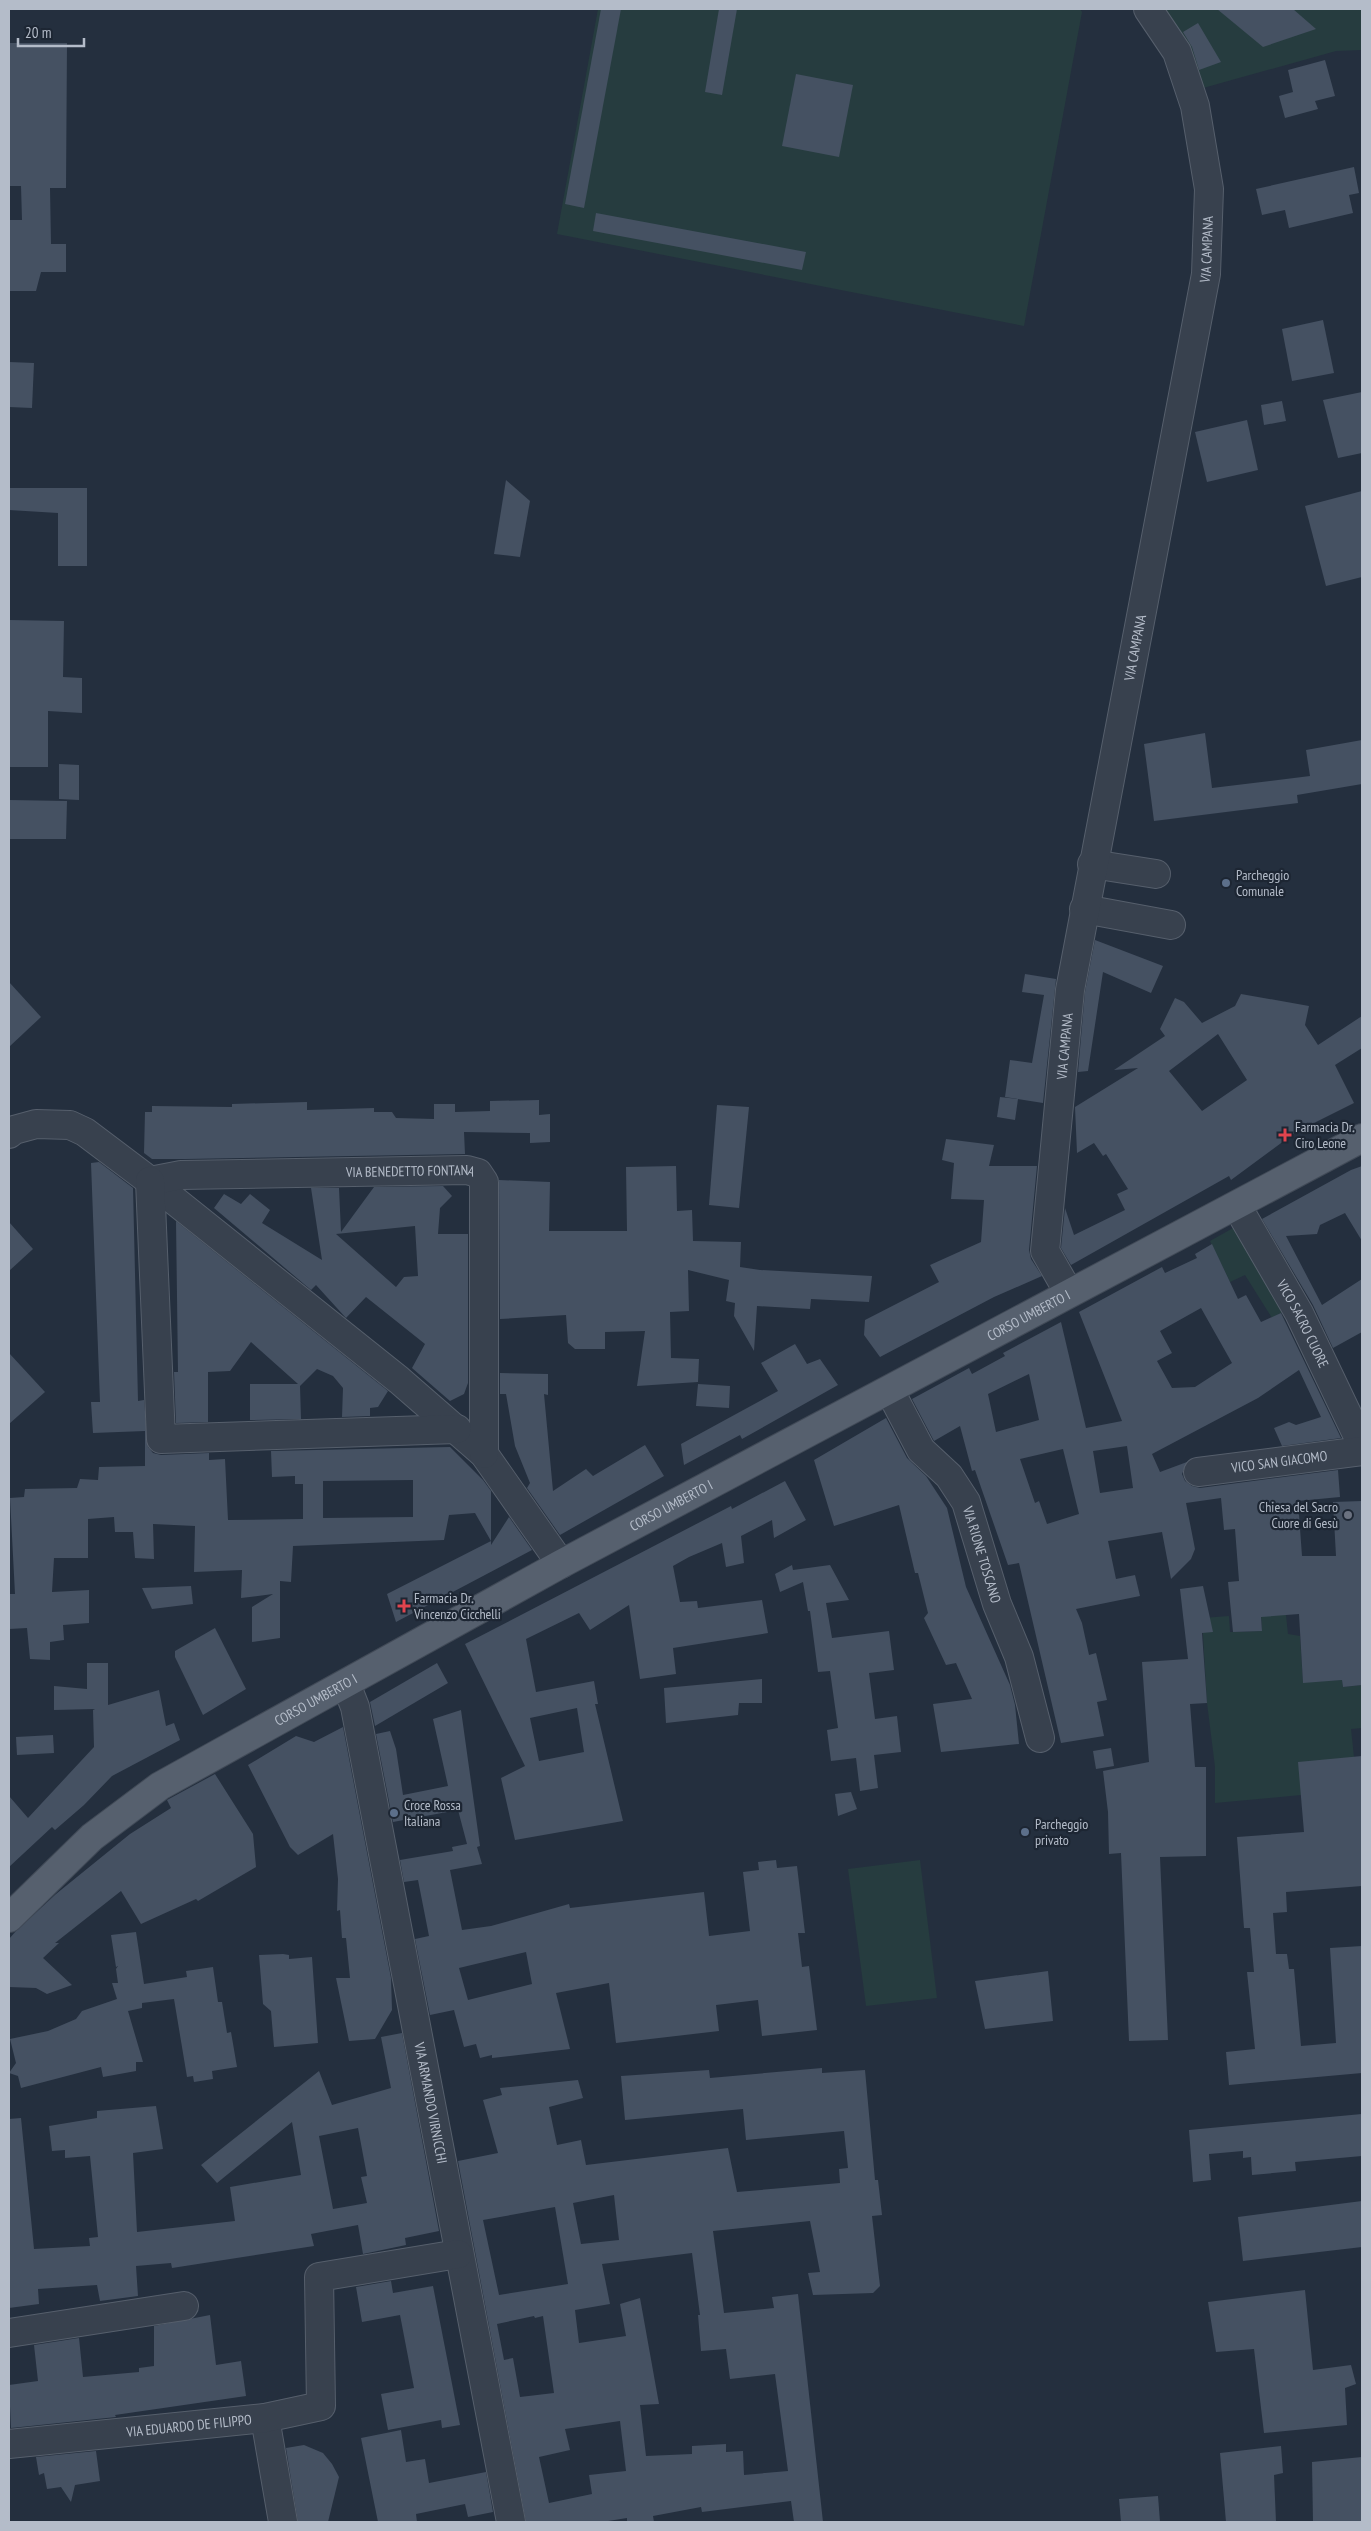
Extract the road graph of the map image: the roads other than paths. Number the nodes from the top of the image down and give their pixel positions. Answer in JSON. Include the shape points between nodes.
{"nodes":[{"id":1,"x":1148,"y":9,"type":"edge"},
{"id":2,"x":1092,"y":864,"type":"junction"},
{"id":3,"x":1156,"y":874,"type":"dead end"},
{"id":4,"x":1084,"y":909,"type":"junction"},
{"id":5,"x":1171,"y":925,"type":"dead end"},
{"id":6,"x":11,"y":1132,"type":"edge"},
{"id":7,"x":1362,"y":1138,"type":"edge"},
{"id":8,"x":150,"y":1181,"type":"junction"},
{"id":9,"x":1237,"y":1206,"type":"junction"},
{"id":10,"x":1069,"y":1293,"type":"junction"},
{"id":11,"x":890,"y":1391,"type":"junction"},
{"id":12,"x":457,"y":1429,"type":"junction"},
{"id":13,"x":1362,"y":1445,"type":"edge"},
{"id":14,"x":1362,"y":1450,"type":"edge"},
{"id":15,"x":484,"y":1454,"type":"junction"},
{"id":16,"x":1198,"y":1472,"type":"dead end"},
{"id":17,"x":561,"y":1564,"type":"junction"},
{"id":18,"x":346,"y":1684,"type":"junction"},
{"id":19,"x":1040,"y":1738,"type":"dead end"},
{"id":20,"x":9,"y":1918,"type":"edge"},
{"id":21,"x":458,"y":2254,"type":"junction"},
{"id":22,"x":184,"y":2306,"type":"dead end"},
{"id":23,"x":9,"y":2333,"type":"edge"},
{"id":24,"x":265,"y":2418,"type":"junction"},
{"id":25,"x":9,"y":2444,"type":"edge"},
{"id":26,"x":283,"y":2522,"type":"edge"},
{"id":27,"x":511,"y":2522,"type":"edge"}],
"edges":[{"from":1,"to":2,"type":"street","name":"VIA CAMPANA","via":[[1177,52],[1195,106],[1209,189],[1206,274]]},
{"from":2,"to":3,"type":"street"},
{"from":2,"to":4,"type":"street","name":"VIA CAMPANA"},
{"from":4,"to":5,"type":"street"},
{"from":4,"to":10,"type":"street","name":"VIA CAMPANA","via":[[1070,990],[1045,1250]]},
{"from":6,"to":8,"type":"street","via":[[36,1124],[70,1125],[85,1132]]},
{"from":7,"to":9,"type":"main road","name":"CORSO UMBERTO I"},
{"from":8,"to":12,"type":"street"},
{"from":8,"to":12,"type":"street","via":[[161,1439]]},
{"from":8,"to":15,"type":"street","name":"VIA BENEDETTO FONTANA","via":[[191,1175],[467,1170],[478,1173],[484,1182]]},
{"from":9,"to":10,"type":"main road","name":"CORSO UMBERTO I"},
{"from":9,"to":13,"type":"street","name":"VICO SACRO CUORE","via":[[1299,1313]]},
{"from":10,"to":11,"type":"main road","name":"CORSO UMBERTO I"},
{"from":11,"to":17,"type":"main road","name":"CORSO UMBERTO I"},
{"from":11,"to":19,"type":"street","name":"VIA RIONE TOSCANO","via":[[921,1450],[949,1476],[966,1502],[997,1604],[1019,1658]]},
{"from":12,"to":15,"type":"street"},
{"from":14,"to":16,"type":"street","name":"VICO SAN GIACOMO"},
{"from":15,"to":17,"type":"street"},
{"from":17,"to":18,"type":"main road","name":"CORSO UMBERTO I"},
{"from":18,"to":20,"type":"main road","name":"CORSO UMBERTO I","via":[[160,1786],[92,1836]]},
{"from":18,"to":21,"type":"street","name":"VIA ARMANDO VIRNICCHI","via":[[355,1707]]},
{"from":21,"to":24,"type":"street","via":[[318,2277],[321,2406]]},
{"from":21,"to":27,"type":"street","name":"VIA ARMANDO VIRNICCHI"},
{"from":22,"to":23,"type":"street"},
{"from":24,"to":25,"type":"street","name":"VIA EDUARDO DE FILIPPO"},
{"from":24,"to":26,"type":"street","name":"VIA EDUARDO DE FILIPPO"}]}
